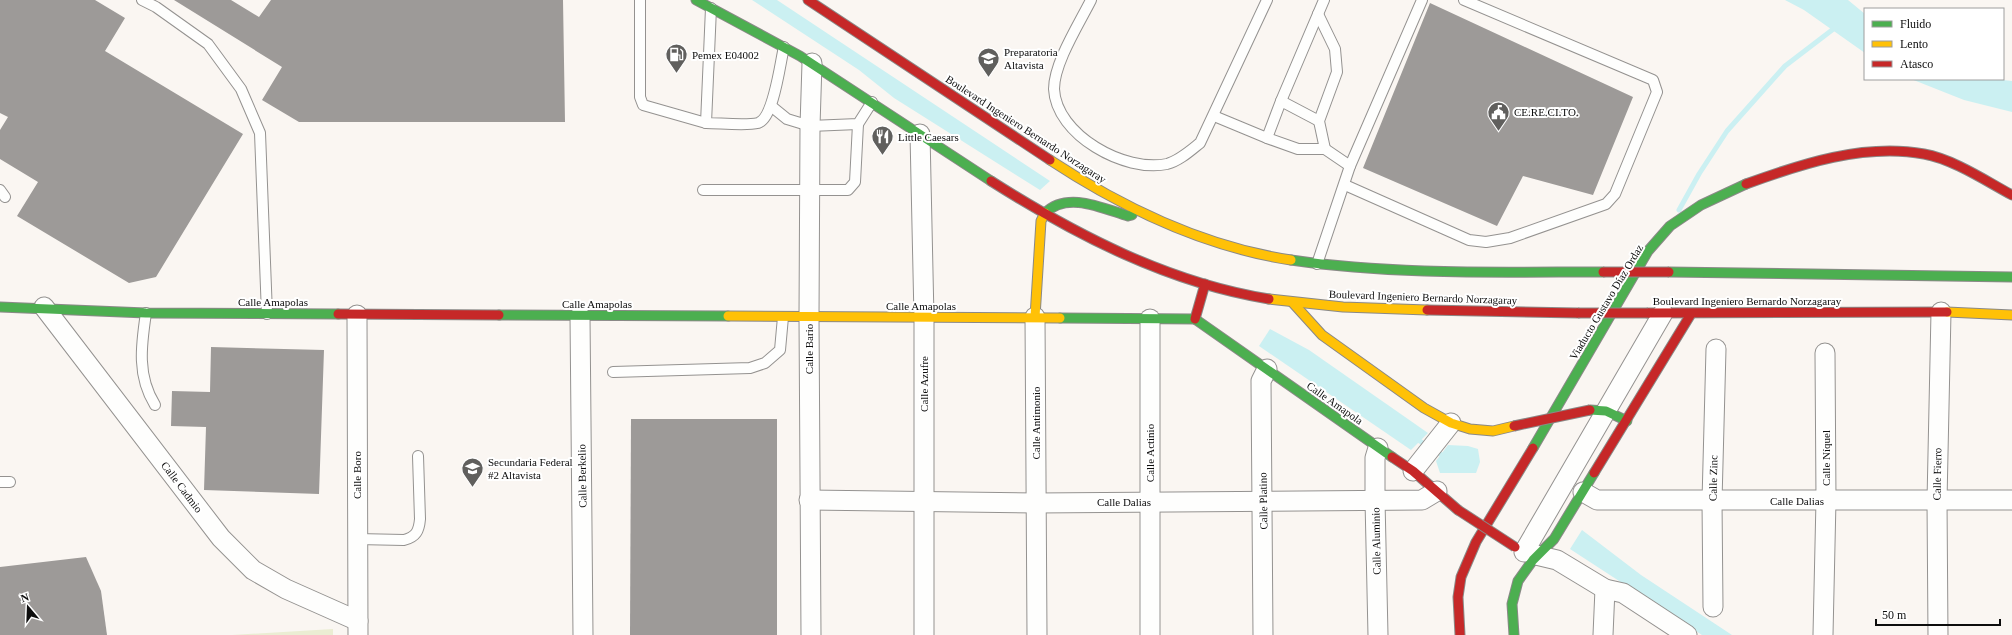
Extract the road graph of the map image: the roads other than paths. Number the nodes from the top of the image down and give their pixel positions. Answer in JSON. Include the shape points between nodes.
{"nodes":[{"id":1,"x":142,"y":0,"type":"edge"},
{"id":2,"x":640,"y":0,"type":"edge"},
{"id":3,"x":696,"y":0,"type":"edge"},
{"id":4,"x":808,"y":0,"type":"edge"},
{"id":5,"x":1091,"y":0,"type":"edge"},
{"id":6,"x":1267,"y":0,"type":"edge"},
{"id":7,"x":1324,"y":0,"type":"edge"},
{"id":8,"x":1422,"y":0,"type":"edge"},
{"id":9,"x":1464,"y":0,"type":"edge"},
{"id":10,"x":711,"y":8,"type":"junction"},
{"id":11,"x":1318,"y":14,"type":"junction"},
{"id":12,"x":784,"y":47,"type":"junction"},
{"id":13,"x":812,"y":64,"type":"junction"},
{"id":14,"x":1281,"y":101,"type":"junction"},
{"id":15,"x":872,"y":102,"type":"junction"},
{"id":16,"x":771,"y":106,"type":"junction"},
{"id":17,"x":1214,"y":116,"type":"junction"},
{"id":18,"x":1319,"y":121,"type":"junction"},
{"id":19,"x":706,"y":123,"type":"junction"},
{"id":20,"x":858,"y":124,"type":"junction"},
{"id":21,"x":810,"y":126,"type":"junction"},
{"id":22,"x":920,"y":134,"type":"junction"},
{"id":23,"x":1267,"y":138,"type":"junction"},
{"id":24,"x":1325,"y":148,"type":"junction"},
{"id":25,"x":1350,"y":166,"type":"junction"},
{"id":26,"x":1345,"y":185,"type":"junction"},
{"id":27,"x":703,"y":190,"type":"dead end"},
{"id":28,"x":811,"y":191,"type":"junction"},
{"id":29,"x":2012,"y":195,"type":"edge"},
{"id":30,"x":1045,"y":213,"type":"junction"},
{"id":31,"x":1146,"y":213,"type":"junction"},
{"id":32,"x":1317,"y":264,"type":"junction"},
{"id":33,"x":2012,"y":277,"type":"edge"},
{"id":34,"x":1205,"y":284,"type":"junction"},
{"id":35,"x":1293,"y":303,"type":"junction"},
{"id":36,"x":0,"y":307,"type":"edge"},
{"id":37,"x":44,"y":307,"type":"junction"},
{"id":38,"x":1941,"y":312,"type":"junction"},
{"id":39,"x":146,"y":313,"type":"junction"},
{"id":40,"x":1655,"y":313,"type":"junction"},
{"id":41,"x":267,"y":314,"type":"junction"},
{"id":42,"x":1691,"y":314,"type":"junction"},
{"id":43,"x":357,"y":315,"type":"junction"},
{"id":44,"x":2012,"y":315,"type":"edge"},
{"id":45,"x":580,"y":316,"type":"junction"},
{"id":46,"x":783,"y":317,"type":"junction"},
{"id":47,"x":1035,"y":317,"type":"junction"},
{"id":48,"x":809,"y":318,"type":"junction"},
{"id":49,"x":924,"y":318,"type":"junction"},
{"id":50,"x":1150,"y":319,"type":"junction"},
{"id":51,"x":1195,"y":319,"type":"junction"},
{"id":52,"x":1716,"y":350,"type":"dead end"},
{"id":53,"x":1825,"y":353,"type":"dead end"},
{"id":54,"x":1267,"y":369,"type":"junction"},
{"id":55,"x":613,"y":372,"type":"dead end"},
{"id":56,"x":155,"y":405,"type":"dead end"},
{"id":57,"x":1598,"y":410,"type":"junction"},
{"id":58,"x":1627,"y":421,"type":"junction"},
{"id":59,"x":1446,"y":430,"type":"junction"},
{"id":60,"x":1378,"y":448,"type":"junction"},
{"id":61,"x":418,"y":456,"type":"dead end"},
{"id":62,"x":1419,"y":465,"type":"junction"},
{"id":63,"x":1436,"y":492,"type":"junction"},
{"id":64,"x":1583,"y":492,"type":"junction"},
{"id":65,"x":809,"y":500,"type":"junction"},
{"id":66,"x":924,"y":500,"type":"junction"},
{"id":67,"x":1375,"y":500,"type":"junction"},
{"id":68,"x":1826,"y":500,"type":"junction"},
{"id":69,"x":2012,"y":500,"type":"edge"},
{"id":70,"x":1712,"y":501,"type":"junction"},
{"id":71,"x":1937,"y":501,"type":"junction"},
{"id":72,"x":1149,"y":502,"type":"junction"},
{"id":73,"x":1263,"y":502,"type":"junction"},
{"id":74,"x":1036,"y":503,"type":"junction"},
{"id":75,"x":357,"y":539,"type":"junction"},
{"id":76,"x":1525,"y":551,"type":"junction"},
{"id":77,"x":1605,"y":589,"type":"junction"},
{"id":78,"x":1712,"y":607,"type":"dead end"},
{"id":79,"x":358,"y":628,"type":"edge"},
{"id":80,"x":583,"y":635,"type":"edge"},
{"id":81,"x":811,"y":635,"type":"edge"},
{"id":82,"x":924,"y":635,"type":"edge"},
{"id":83,"x":1037,"y":635,"type":"edge"},
{"id":84,"x":1150,"y":635,"type":"edge"},
{"id":85,"x":1263,"y":635,"type":"edge"},
{"id":86,"x":1378,"y":635,"type":"edge"},
{"id":87,"x":1460,"y":635,"type":"edge"},
{"id":88,"x":1514,"y":635,"type":"edge"},
{"id":89,"x":1603,"y":635,"type":"edge"},
{"id":90,"x":1687,"y":635,"type":"edge"},
{"id":91,"x":1823,"y":635,"type":"edge"},
{"id":92,"x":1938,"y":635,"type":"edge"}],
"edges":[{"from":1,"to":41,"type":"lane","via":[[208,44],[240,89],[260,133]]},
{"from":2,"to":19,"type":"lane","via":[[640,97],[643,105]]},
{"from":3,"to":10,"type":"main road","name":"Boulevard Ingeniero Bernardo Norzagaray"},
{"from":4,"to":31,"type":"main road","name":"Boulevard Ingeniero Bernardo Norzagaray","via":[[1079,179]]},
{"from":5,"to":17,"type":"lane","via":[[1057,69],[1054,89],[1057,102],[1061,114],[1071,128],[1094,146],[1122,160],[1140,165],[1167,164],[1186,155],[1200,143]]},
{"from":6,"to":17,"type":"lane"},
{"from":7,"to":11,"type":"lane"},
{"from":8,"to":25,"type":"lane"},
{"from":9,"to":26,"type":"lane","via":[[1653,80],[1657,92],[1616,194],[1606,204],[1510,238],[1486,242],[1469,240]]},
{"from":10,"to":12,"type":"main road","name":"Boulevard Ingeniero Bernardo Norzagaray"},
{"from":10,"to":19,"type":"lane","via":[[708,26]]},
{"from":11,"to":14,"type":"lane"},
{"from":11,"to":18,"type":"lane","via":[[1335,49],[1337,72]]},
{"from":12,"to":13,"type":"main road","name":"Boulevard Ingeniero Bernardo Norzagaray"},
{"from":12,"to":16,"type":"lane"},
{"from":13,"to":15,"type":"main road","name":"Boulevard Ingeniero Bernardo Norzagaray"},
{"from":13,"to":21,"type":"street","name":"Calle Bario"},
{"from":14,"to":18,"type":"lane"},
{"from":14,"to":23,"type":"lane"},
{"from":15,"to":20,"type":"lane"},
{"from":15,"to":22,"type":"main road","name":"Boulevard Ingeniero Bernardo Norzagaray"},
{"from":16,"to":19,"type":"lane","via":[[766,118],[757,123]]},
{"from":16,"to":21,"type":"lane","via":[[787,119]]},
{"from":17,"to":23,"type":"lane"},
{"from":18,"to":24,"type":"lane"},
{"from":20,"to":21,"type":"lane"},
{"from":20,"to":28,"type":"lane","via":[[855,182],[848,190]]},
{"from":21,"to":28,"type":"street","name":"Calle Bario"},
{"from":22,"to":30,"type":"main road","name":"Boulevard Ingeniero Bernardo Norzagaray"},
{"from":22,"to":49,"type":"street","name":"Calle Azufre"},
{"from":23,"to":24,"type":"lane","via":[[1298,149]]},
{"from":24,"to":25,"type":"lane"},
{"from":25,"to":26,"type":"lane"},
{"from":26,"to":32,"type":"lane"},
{"from":27,"to":28,"type":"lane"},
{"from":28,"to":48,"type":"street","name":"Calle Bario"},
{"from":29,"to":87,"type":"main road","name":"Viaducto Gustavo Díaz Ordaz","via":[[1963,168],[1925,154],[1882,150],[1847,155],[1779,172],[1738,187],[1701,205],[1670,226],[1648,251],[1476,542],[1461,576],[1458,597]]},
{"from":30,"to":31,"type":"main road","via":[[1055,204],[1070,202],[1128,216]]},
{"from":30,"to":34,"type":"main road","name":"Boulevard Ingeniero Bernardo Norzagaray","via":[[1146,263]]},
{"from":30,"to":47,"type":"main road","name":"Calle Antimonio","via":[[1041,222]]},
{"from":31,"to":32,"type":"main road","name":"Boulevard Ingeniero Bernardo Norzagaray","via":[[1170,225],[1224,244],[1262,255]]},
{"from":32,"to":33,"type":"main road","name":"Boulevard Ingeniero Bernardo Norzagaray","bridge":true,"via":[[1434,272],[1669,272]]},
{"from":34,"to":35,"type":"main road","name":"Boulevard Ingeniero Bernardo Norzagaray"},
{"from":34,"to":51,"type":"main road"},
{"from":35,"to":40,"type":"main road","name":"Boulevard Ingeniero Bernardo Norzagaray","bridge":true,"via":[[1352,309]]},
{"from":35,"to":59,"type":"main road","via":[[1322,335],[1424,408]]},
{"from":36,"to":37,"type":"main road","name":"Calle Amapolas"},
{"from":37,"to":39,"type":"main road","name":"Calle Amapolas"},
{"from":37,"to":79,"type":"street","name":"Calle Cadmio","via":[[221,538],[253,570]]},
{"from":38,"to":42,"type":"main road","name":"Boulevard Ingeniero Bernardo Norzagaray"},
{"from":38,"to":44,"type":"main road","name":"Boulevard Ingeniero Bernardo Norzagaray"},
{"from":38,"to":71,"type":"street","name":"Calle Fierro"},
{"from":39,"to":41,"type":"main road","name":"Calle Amapolas"},
{"from":39,"to":56,"type":"lane","via":[[142,365],[148,392]]},
{"from":40,"to":42,"type":"main road","name":"Boulevard Ingeniero Bernardo Norzagaray"},
{"from":40,"to":57,"type":"street"},
{"from":41,"to":43,"type":"main road","name":"Calle Amapolas"},
{"from":42,"to":58,"type":"main road"},
{"from":43,"to":45,"type":"main road","name":"Calle Amapolas"},
{"from":43,"to":75,"type":"street","name":"Calle Boro"},
{"from":45,"to":46,"type":"main road","name":"Calle Amapolas"},
{"from":45,"to":80,"type":"street","name":"Calle Berkelio"},
{"from":46,"to":48,"type":"main road","name":"Calle Amapolas"},
{"from":46,"to":55,"type":"lane","via":[[780,350],[765,363],[750,368]]},
{"from":47,"to":49,"type":"main road","name":"Calle Amapolas"},
{"from":47,"to":50,"type":"main road","name":"Calle Amapolas"},
{"from":47,"to":74,"type":"street","name":"Calle Antimonio"},
{"from":48,"to":49,"type":"main road","name":"Calle Amapolas"},
{"from":48,"to":65,"type":"street","name":"Calle Bario"},
{"from":49,"to":66,"type":"street","name":"Calle Azufre"},
{"from":50,"to":51,"type":"main road","name":"Calle Amapolas"},
{"from":50,"to":72,"type":"street","name":"Calle Actinio"},
{"from":51,"to":54,"type":"main road","name":"Calle Amapola"},
{"from":52,"to":70,"type":"street","name":"Calle Zinc"},
{"from":53,"to":68,"type":"street","name":"Calle Níquel"},
{"from":54,"to":60,"type":"main road","name":"Calle Amapola"},
{"from":54,"to":73,"type":"street","name":"Calle Platino","via":[[1261,381]]},
{"from":57,"to":58,"type":"main road"},
{"from":57,"to":59,"type":"main road","bridge":true,"via":[[1493,431]]},
{"from":57,"to":76,"type":"street"},
{"from":58,"to":64,"type":"main road"},
{"from":59,"to":62,"type":"street"},
{"from":60,"to":62,"type":"main road","name":"Calle Amapola"},
{"from":60,"to":67,"type":"street","name":"Calle Aluminio","via":[[1375,458]]},
{"from":61,"to":75,"type":"lane","via":[[420,528],[417,534],[404,540]]},
{"from":62,"to":63,"type":"main road","name":"Calle Amapola"},
{"from":63,"to":67,"type":"street","name":"Calle Dalias","via":[[1422,500]]},
{"from":63,"to":76,"type":"main road","name":"Calle Amapola","bridge":true,"via":[[1458,510]]},
{"from":64,"to":70,"type":"street","name":"Calle Dalias","via":[[1597,500]]},
{"from":64,"to":76,"type":"main road","via":[[1554,538]]},
{"from":65,"to":66,"type":"street","name":"Calle Dalias"},
{"from":65,"to":81,"type":"street","name":"Calle Bario"},
{"from":66,"to":74,"type":"street","name":"Calle Dalias"},
{"from":66,"to":82,"type":"street","name":"Calle Azufre"},
{"from":67,"to":73,"type":"street","name":"Calle Dalias"},
{"from":67,"to":86,"type":"street","name":"Calle Aluminio"},
{"from":68,"to":70,"type":"street","name":"Calle Dalias"},
{"from":68,"to":71,"type":"street","name":"Calle Dalias"},
{"from":68,"to":91,"type":"street","name":"Calle Níquel"},
{"from":69,"to":71,"type":"street","name":"Calle Dalias"},
{"from":70,"to":78,"type":"street","name":"Calle Zinc"},
{"from":71,"to":92,"type":"street","name":"Calle Fierro"},
{"from":72,"to":73,"type":"street","name":"Calle Dalias"},
{"from":72,"to":74,"type":"street","name":"Calle Dalias"},
{"from":72,"to":84,"type":"street","name":"Calle Actinio"},
{"from":73,"to":85,"type":"street","name":"Calle Platino"},
{"from":74,"to":83,"type":"street","name":"Calle Antimonio"},
{"from":75,"to":79,"type":"street","name":"Calle Boro"},
{"from":76,"to":77,"type":"street","via":[[1557,560]]},
{"from":76,"to":88,"type":"main road","via":[[1524,569],[1516,581],[1511,610]]},
{"from":77,"to":89,"type":"street"},
{"from":77,"to":90,"type":"street","via":[[1623,593]]}]}
